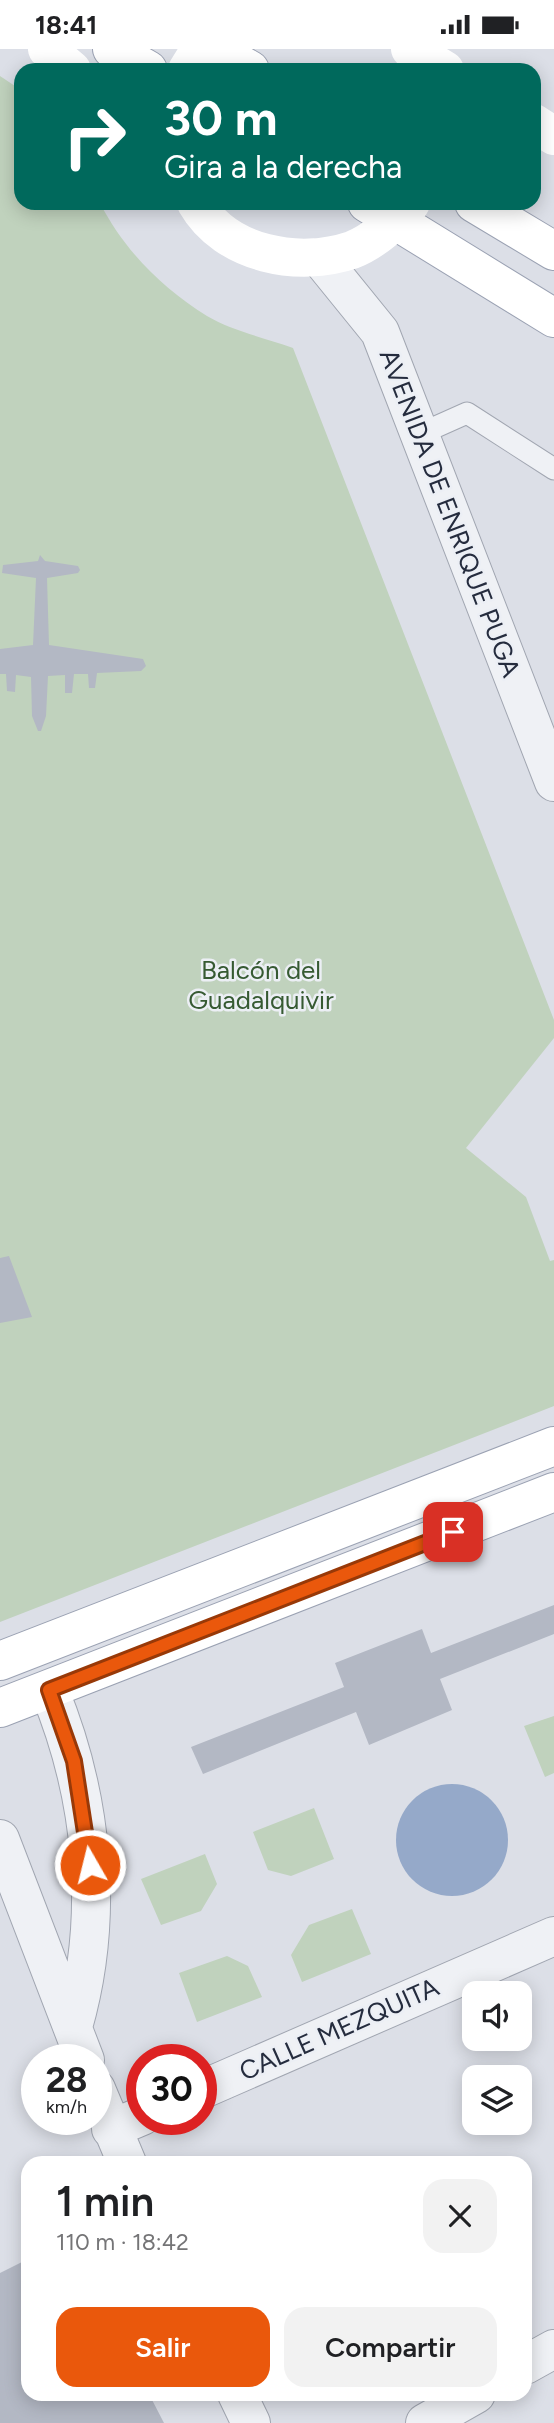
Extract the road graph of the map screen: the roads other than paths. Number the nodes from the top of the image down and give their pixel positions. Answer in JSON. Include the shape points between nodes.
{"nodes":[{"id":1,"x":47,"y":49,"type":"edge"},
{"id":2,"x":112,"y":49,"type":"edge"},
{"id":3,"x":214,"y":49,"type":"edge"},
{"id":4,"x":409,"y":49,"type":"edge"},
{"id":5,"x":64,"y":63,"type":"edge"},
{"id":6,"x":136,"y":63,"type":"edge"},
{"id":7,"x":238,"y":63,"type":"edge"},
{"id":8,"x":433,"y":63,"type":"edge"},
{"id":9,"x":200,"y":210,"type":"edge"},
{"id":10,"x":390,"y":210,"type":"edge"},
{"id":11,"x":392,"y":210,"type":"edge"},
{"id":12,"x":486,"y":210,"type":"edge"},
{"id":13,"x":554,"y":251,"type":"edge"},
{"id":14,"x":320,"y":258,"type":"junction"},
{"id":15,"x":554,"y":318,"type":"edge"},
{"id":16,"x":419,"y":434,"type":"junction"},
{"id":17,"x":554,"y":469,"type":"edge"},
{"id":18,"x":554,"y":782,"type":"edge"},
{"id":19,"x":554,"y":1445,"type":"edge"},
{"id":20,"x":554,"y":1492,"type":"edge"},
{"id":21,"x":0,"y":1661,"type":"edge"},
{"id":22,"x":49,"y":1690,"type":"junction"},
{"id":23,"x":0,"y":1708,"type":"edge"},
{"id":24,"x":0,"y":1839,"type":"edge"},
{"id":25,"x":553,"y":1937,"type":"edge"},
{"id":26,"x":79,"y":2043,"type":"edge"},
{"id":27,"x":217,"y":2083,"type":"edge"},
{"id":28,"x":112,"y":2107,"type":"edge"},
{"id":29,"x":126,"y":2122,"type":"edge"},
{"id":30,"x":126,"y":2135,"type":"edge"},
{"id":31,"x":127,"y":2156,"type":"edge"},
{"id":32,"x":554,"y":2349,"type":"edge"},
{"id":33,"x":532,"y":2361,"type":"edge"},
{"id":34,"x":240,"y":2401,"type":"edge"},
{"id":35,"x":464,"y":2401,"type":"edge"},
{"id":36,"x":251,"y":2423,"type":"edge"},
{"id":37,"x":425,"y":2423,"type":"edge"}],
"edges":[{"from":1,"to":5,"type":"main road"},
{"from":2,"to":6,"type":"main road"},
{"from":3,"to":7,"type":"main road"},
{"from":4,"to":8,"type":"main road"},
{"from":9,"to":14,"type":"main road","via":[[234,241],[276,257]]},
{"from":10,"to":14,"type":"main road","via":[[354,249]]},
{"from":11,"to":15,"type":"main road"},
{"from":12,"to":13,"type":"main road"},
{"from":14,"to":16,"type":"street","name":"AVENIDA DE ENRIQUE PUGA","via":[[380,332]]},
{"from":16,"to":17,"type":"lane","via":[[467,413]]},
{"from":16,"to":18,"type":"street","name":"AVENIDA DE ENRIQUE PUGA"},
{"from":19,"to":21,"type":"main road"},
{"from":20,"to":22,"type":"main road"},
{"from":22,"to":23,"type":"main road"},
{"from":22,"to":26,"type":"street","via":[[74,1761],[90,1865],[90,1950]]},
{"from":24,"to":26,"type":"street"},
{"from":25,"to":27,"type":"street","name":"CALLE MEZQUITA"},
{"from":28,"to":29,"type":"street"},
{"from":30,"to":31,"type":"street"},
{"from":32,"to":33,"type":"street"},
{"from":34,"to":36,"type":"street"},
{"from":35,"to":37,"type":"street"}]}
